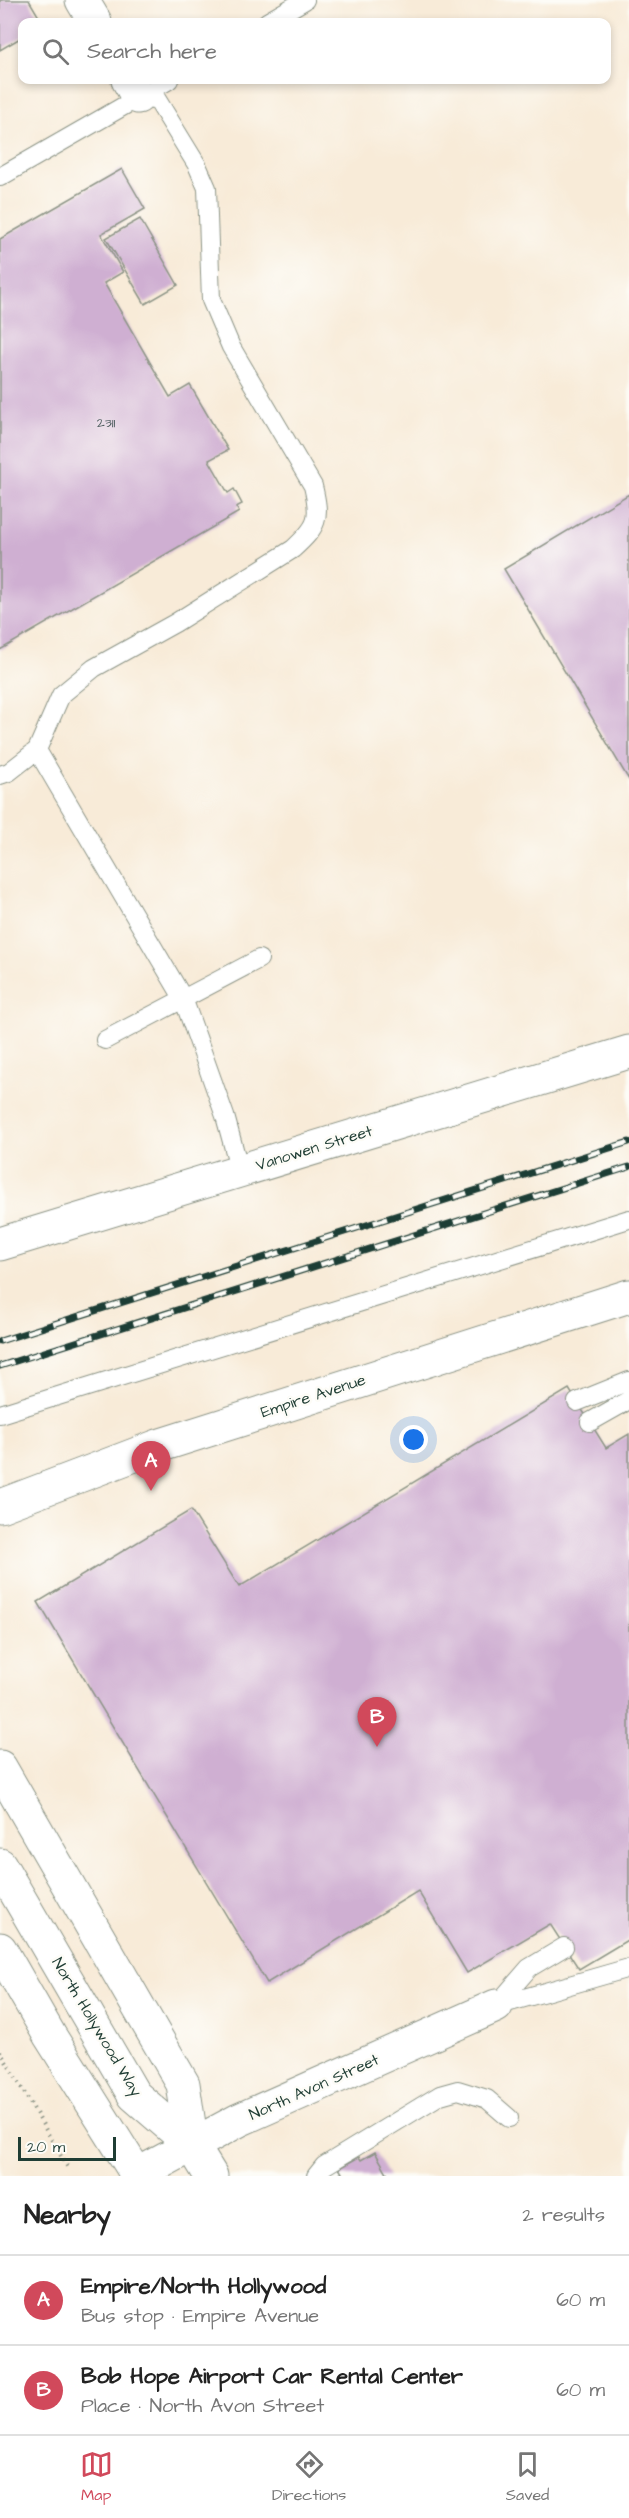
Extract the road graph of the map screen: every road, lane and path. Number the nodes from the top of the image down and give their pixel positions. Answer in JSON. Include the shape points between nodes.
{"nodes":[{"id":1,"x":82,"y":0,"type":"edge"},
{"id":2,"x":305,"y":0,"type":"edge"},
{"id":3,"x":93,"y":18,"type":"edge"},
{"id":4,"x":274,"y":18,"type":"edge"},
{"id":5,"x":156,"y":84,"type":"edge"},
{"id":6,"x":139,"y":89,"type":"edge"},
{"id":7,"x":0,"y":177,"type":"edge"},
{"id":8,"x":37,"y":750,"type":"junction"},
{"id":9,"x":0,"y":775,"type":"edge"},
{"id":10,"x":259,"y":959,"type":"dead end"},
{"id":11,"x":183,"y":998,"type":"junction"},
{"id":12,"x":105,"y":1040,"type":"dead end"},
{"id":13,"x":629,"y":1052,"type":"edge"},
{"id":14,"x":240,"y":1171,"type":"junction"},
{"id":15,"x":629,"y":1219,"type":"edge"},
{"id":16,"x":0,"y":1244,"type":"edge"},
{"id":17,"x":629,"y":1296,"type":"edge"},
{"id":18,"x":629,"y":1382,"type":"edge"},
{"id":19,"x":629,"y":1400,"type":"edge"},
{"id":20,"x":577,"y":1402,"type":"dead end"},
{"id":21,"x":0,"y":1414,"type":"edge"},
{"id":22,"x":590,"y":1422,"type":"dead end"},
{"id":23,"x":13,"y":1501,"type":"edge"},
{"id":24,"x":0,"y":1532,"type":"edge"},
{"id":25,"x":0,"y":1767,"type":"edge"},
{"id":26,"x":0,"y":1865,"type":"edge"},
{"id":27,"x":564,"y":1947,"type":"dead end"},
{"id":28,"x":0,"y":1949,"type":"edge"},
{"id":29,"x":629,"y":1957,"type":"edge"},
{"id":30,"x":629,"y":1968,"type":"edge"},
{"id":31,"x":597,"y":1978,"type":"junction"},
{"id":32,"x":496,"y":2006,"type":"junction"},
{"id":33,"x":0,"y":2051,"type":"edge"},
{"id":34,"x":509,"y":2118,"type":"dead end"},
{"id":35,"x":192,"y":2145,"type":"junction"},
{"id":36,"x":68,"y":2168,"type":"dead end"},
{"id":37,"x":137,"y":2176,"type":"edge"},
{"id":38,"x":211,"y":2176,"type":"edge"},
{"id":39,"x":316,"y":2176,"type":"edge"}],
"edges":[{"from":1,"to":3,"type":"main road"},
{"from":2,"to":4,"type":"lane"},
{"from":5,"to":6,"type":"lane"},
{"from":6,"to":7,"type":"lane"},
{"from":6,"to":8,"type":"lane","via":[[197,165],[207,188],[211,300],[231,347],[313,486],[319,511],[309,534],[293,549],[94,668],[69,688],[61,695]]},
{"from":8,"to":9,"type":"lane"},
{"from":8,"to":11,"type":"lane"},
{"from":10,"to":11,"type":"lane"},
{"from":11,"to":12,"type":"lane"},
{"from":11,"to":14,"type":"lane"},
{"from":13,"to":14,"type":"main road","name":"Vanowen Street"},
{"from":14,"to":16,"type":"main road","name":"Vanowen Street"},
{"from":15,"to":21,"type":"lane"},
{"from":17,"to":23,"type":"main road","name":"Empire Avenue","via":[[158,1446]]},
{"from":18,"to":20,"type":"lane"},
{"from":19,"to":22,"type":"lane"},
{"from":23,"to":24,"type":"main road"},
{"from":25,"to":35,"type":"main road","via":[[183,2084]]},
{"from":26,"to":35,"type":"main road","name":"North Hollywood Way","via":[[134,2095]]},
{"from":27,"to":32,"type":"lane","via":[[529,1968]]},
{"from":28,"to":37,"type":"main road"},
{"from":29,"to":31,"type":"lane"},
{"from":30,"to":31,"type":"lane"},
{"from":31,"to":32,"type":"lane"},
{"from":32,"to":35,"type":"main road","name":"North Avon Street","via":[[239,2120]]},
{"from":33,"to":36,"type":"path"},
{"from":34,"to":39,"type":"lane","via":[[487,2099],[458,2090],[440,2095],[324,2166]]},
{"from":35,"to":37,"type":"main road","name":"North Avon Street"},
{"from":35,"to":38,"type":"main road","name":"North Hollywood Way"}]}
